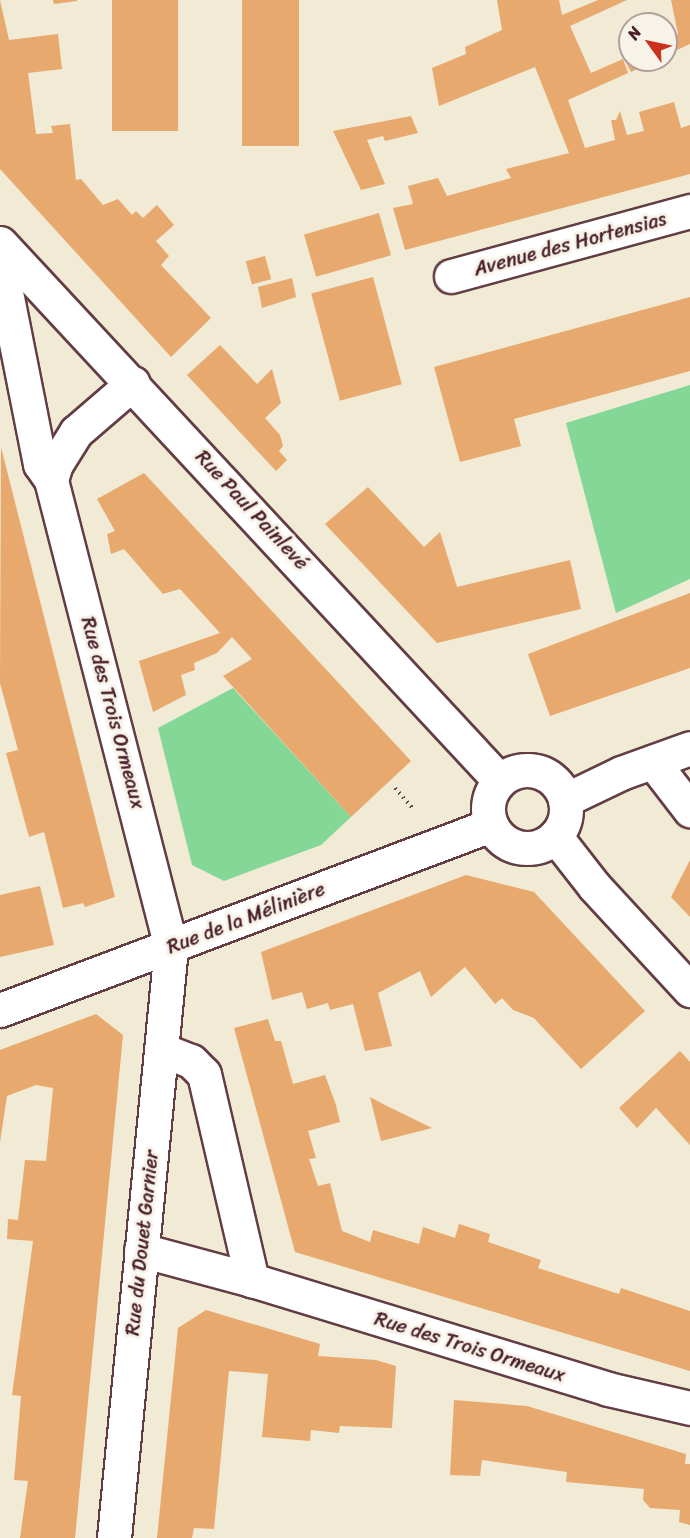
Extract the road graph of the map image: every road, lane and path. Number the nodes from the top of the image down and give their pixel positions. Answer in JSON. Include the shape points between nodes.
{"nodes":[{"id":1,"x":690,"y":211,"type":"edge"},
{"id":2,"x":0,"y":243,"type":"edge"},
{"id":3,"x":0,"y":262,"type":"edge"},
{"id":4,"x":451,"y":276,"type":"dead end"},
{"id":5,"x":133,"y":383,"type":"junction"},
{"id":6,"x":51,"y":480,"type":"junction"},
{"id":7,"x":690,"y":748,"type":"edge"},
{"id":8,"x":653,"y":762,"type":"junction"},
{"id":9,"x":500,"y":781,"type":"junction"},
{"id":10,"x":565,"y":800,"type":"junction"},
{"id":11,"x":690,"y":810,"type":"edge"},
{"id":12,"x":491,"y":825,"type":"junction"},
{"id":13,"x":555,"y":836,"type":"junction"},
{"id":14,"x":171,"y":947,"type":"junction"},
{"id":15,"x":690,"y":990,"type":"edge"},
{"id":16,"x":0,"y":1010,"type":"edge"},
{"id":17,"x":162,"y":1050,"type":"junction"},
{"id":18,"x":141,"y":1250,"type":"junction"},
{"id":19,"x":252,"y":1280,"type":"junction"},
{"id":20,"x":690,"y":1408,"type":"edge"},
{"id":21,"x":114,"y":1538,"type":"edge"}],
"edges":[{"from":1,"to":4,"type":"street","name":"Avenue des Hortensias"},
{"from":2,"to":5,"type":"street","name":"Rue Paul Painlevé"},
{"from":3,"to":6,"type":"street","name":"Rue des Trois Ormeaux","via":[[40,464]]},
{"from":5,"to":6,"type":"street","via":[[76,432]]},
{"from":5,"to":9,"type":"street","name":"Rue Paul Painlevé"},
{"from":6,"to":14,"type":"street","name":"Rue des Trois Ormeaux"},
{"from":7,"to":8,"type":"street"},
{"from":8,"to":10,"type":"street"},
{"from":8,"to":11,"type":"street"},
{"from":9,"to":10,"type":"street","via":[[510,774],[533,770],[554,780]]},
{"from":9,"to":12,"type":"street","via":[[489,799]]},
{"from":10,"to":13,"type":"street","via":[[564,823]]},
{"from":12,"to":13,"type":"street","via":[[514,846],[538,847]]},
{"from":12,"to":14,"type":"street","name":"Rue de la Mélinière"},
{"from":13,"to":15,"type":"street","via":[[594,886]]},
{"from":14,"to":16,"type":"street","name":"Rue de la Mélinière"},
{"from":14,"to":17,"type":"street","name":"Rue du Douet Garnier"},
{"from":17,"to":18,"type":"street","name":"Rue du Douet Garnier"},
{"from":17,"to":19,"type":"street","via":[[191,1061],[204,1074]]},
{"from":18,"to":19,"type":"street","name":"Rue des Trois Ormeaux"},
{"from":18,"to":21,"type":"street","name":"Rue du Douet Garnier"},
{"from":19,"to":20,"type":"street","name":"Rue des Trois Ormeaux","via":[[608,1389]]}]}
